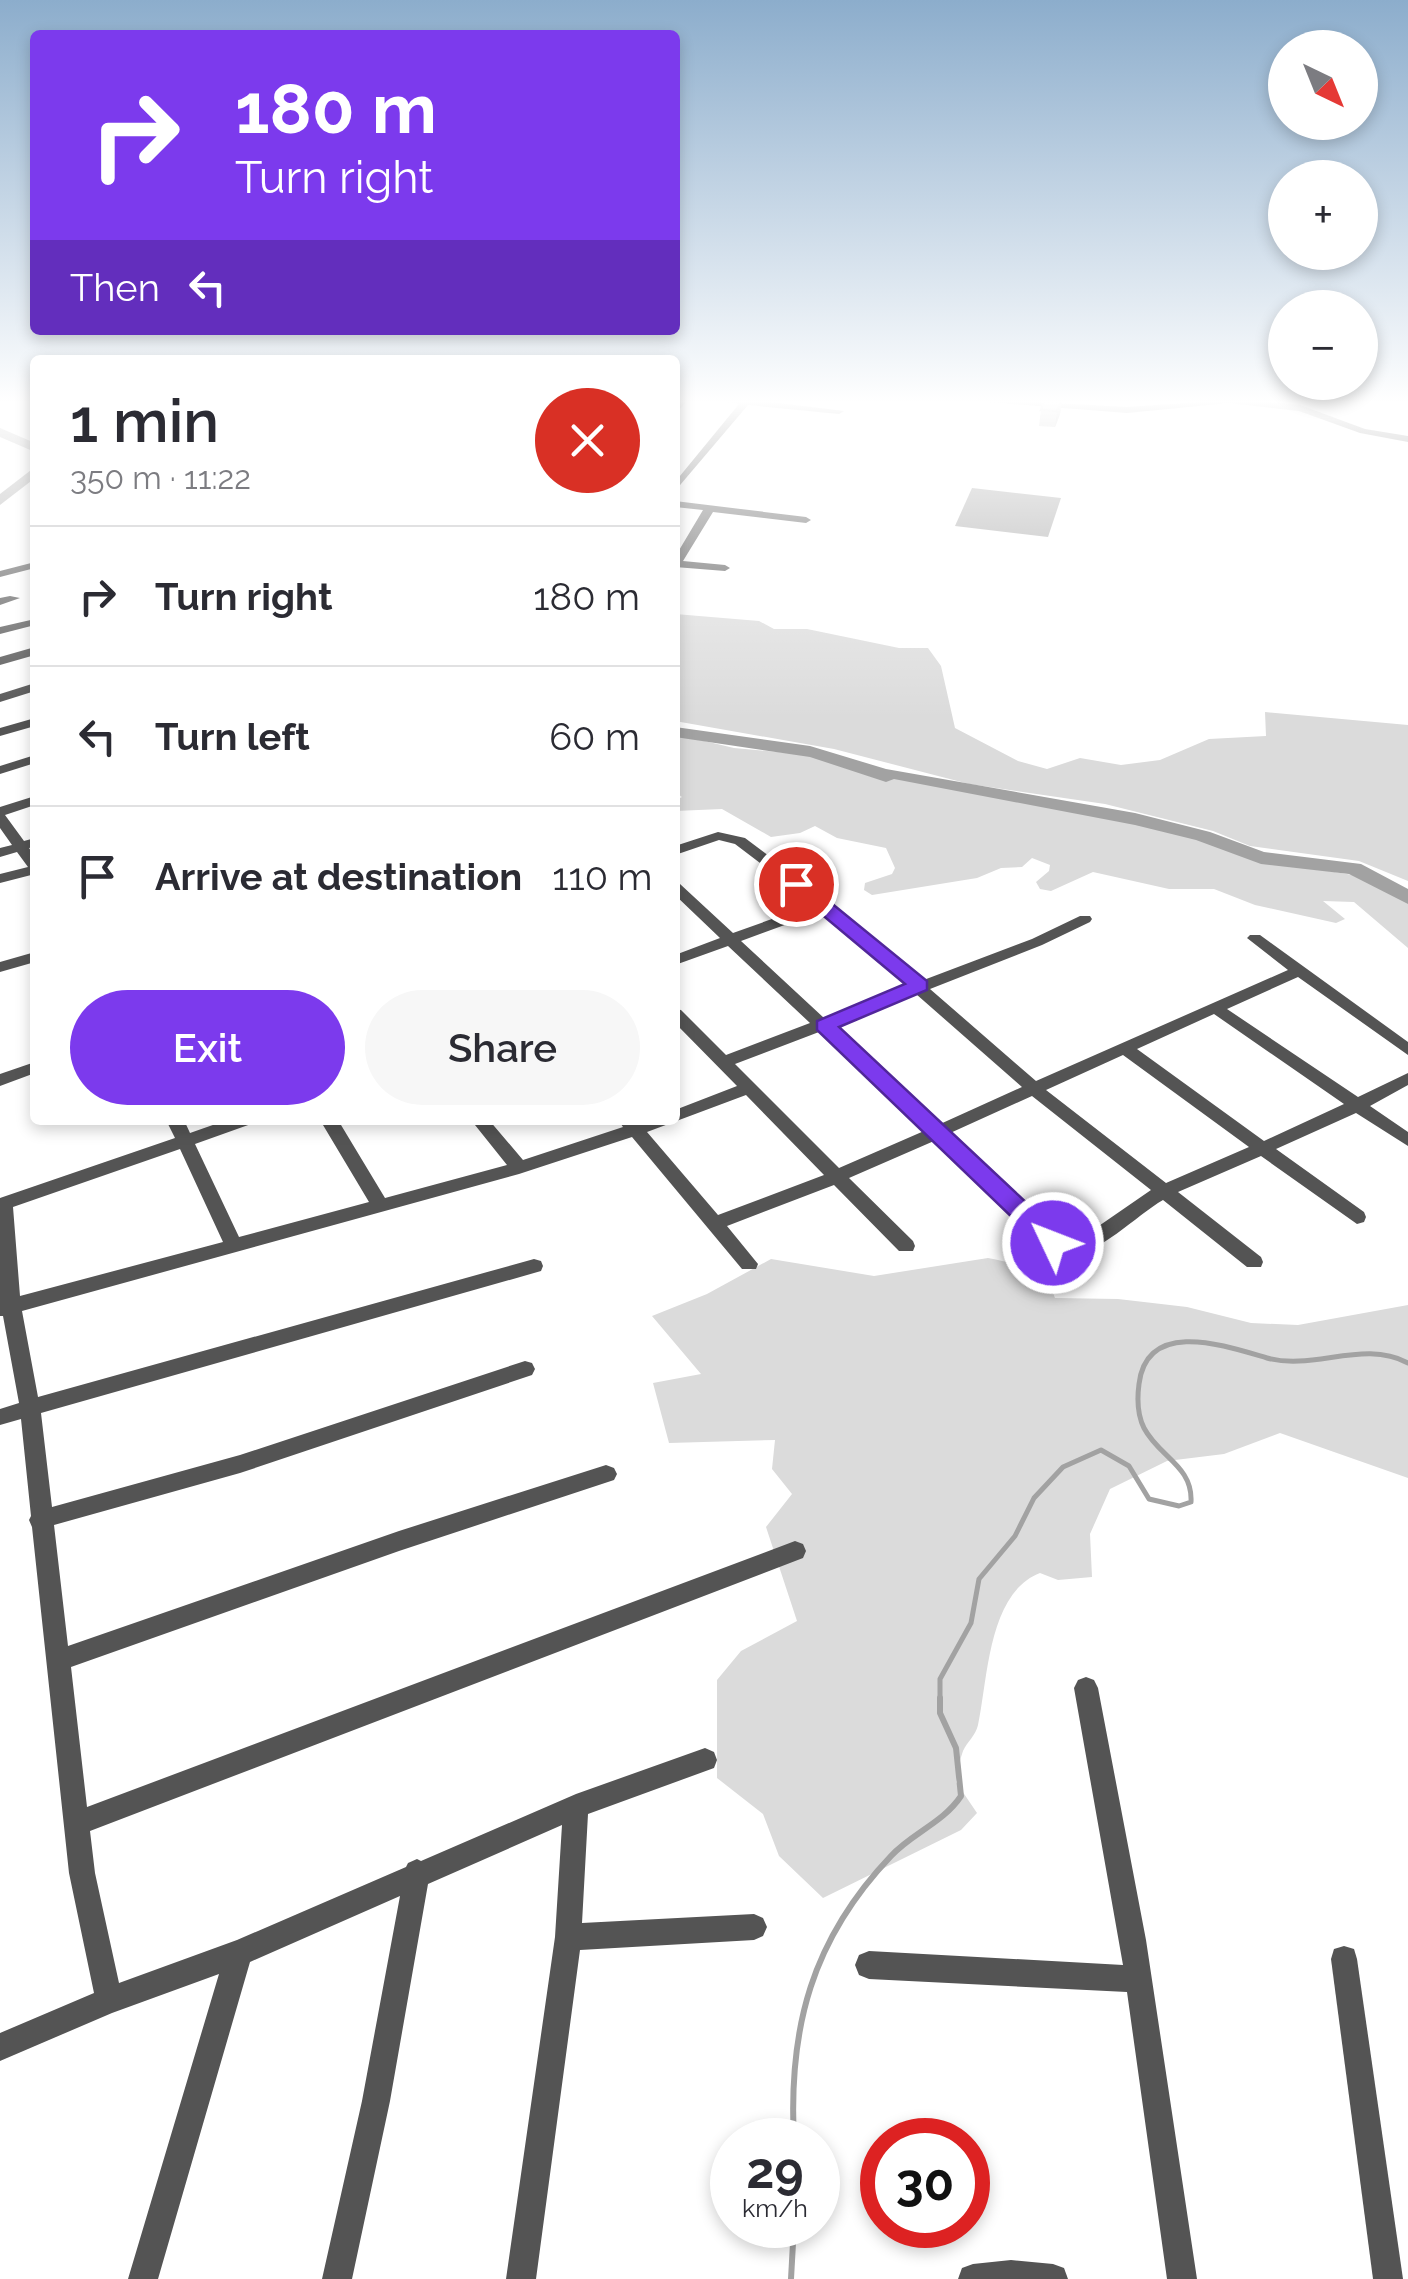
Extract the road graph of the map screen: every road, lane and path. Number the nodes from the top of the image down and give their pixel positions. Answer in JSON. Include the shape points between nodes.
{"nodes":[{"id":1,"x":684,"y":505,"type":"edge"},
{"id":2,"x":709,"y":509,"type":"junction"},
{"id":3,"x":806,"y":520,"type":"dead end"},
{"id":4,"x":680,"y":557,"type":"edge"},
{"id":5,"x":680,"y":564,"type":"edge"},
{"id":6,"x":30,"y":566,"type":"edge"},
{"id":7,"x":725,"y":568,"type":"dead end"},
{"id":8,"x":0,"y":574,"type":"edge"},
{"id":9,"x":14,"y":598,"type":"dead end"},
{"id":10,"x":0,"y":602,"type":"edge"},
{"id":11,"x":30,"y":623,"type":"edge"},
{"id":12,"x":0,"y":631,"type":"edge"},
{"id":13,"x":30,"y":652,"type":"edge"},
{"id":14,"x":0,"y":661,"type":"edge"},
{"id":15,"x":30,"y":689,"type":"edge"},
{"id":16,"x":0,"y":698,"type":"edge"},
{"id":17,"x":30,"y":723,"type":"edge"},
{"id":18,"x":0,"y":732,"type":"edge"},
{"id":19,"x":30,"y":761,"type":"edge"},
{"id":20,"x":0,"y":770,"type":"edge"},
{"id":21,"x":30,"y":802,"type":"edge"},
{"id":22,"x":0,"y":815,"type":"edge"},
{"id":23,"x":28,"y":844,"type":"edge"},
{"id":24,"x":680,"y":849,"type":"edge"},
{"id":25,"x":0,"y":853,"type":"edge"},
{"id":26,"x":30,"y":870,"type":"edge"},
{"id":27,"x":0,"y":879,"type":"edge"},
{"id":28,"x":680,"y":892,"type":"edge"},
{"id":29,"x":824,"y":905,"type":"junction"},
{"id":30,"x":1085,"y":919,"type":"dead end"},
{"id":31,"x":1254,"y":938,"type":"dead end"},
{"id":32,"x":733,"y":940,"type":"junction"},
{"id":33,"x":30,"y":958,"type":"edge"},
{"id":34,"x":680,"y":958,"type":"edge"},
{"id":35,"x":0,"y":968,"type":"edge"},
{"id":36,"x":1298,"y":971,"type":"junction"},
{"id":37,"x":920,"y":986,"type":"junction"},
{"id":38,"x":1217,"y":1009,"type":"junction"},
{"id":39,"x":680,"y":1019,"type":"edge"},
{"id":40,"x":825,"y":1026,"type":"junction"},
{"id":41,"x":1127,"y":1050,"type":"junction"},
{"id":42,"x":1408,"y":1050,"type":"edge"},
{"id":43,"x":722,"y":1063,"type":"junction"},
{"id":44,"x":30,"y":1068,"type":"edge"},
{"id":45,"x":2,"y":1074,"type":"edge"},
{"id":46,"x":1408,"y":1078,"type":"edge"},
{"id":47,"x":748,"y":1088,"type":"junction"},
{"id":48,"x":1033,"y":1088,"type":"junction"},
{"id":49,"x":1355,"y":1105,"type":"junction"},
{"id":50,"x":680,"y":1114,"type":"edge"},
{"id":51,"x":178,"y":1125,"type":"edge"},
{"id":52,"x":230,"y":1125,"type":"edge"},
{"id":53,"x":332,"y":1125,"type":"edge"},
{"id":54,"x":484,"y":1125,"type":"edge"},
{"id":55,"x":631,"y":1125,"type":"edge"},
{"id":56,"x":935,"y":1132,"type":"junction"},
{"id":57,"x":1408,"y":1140,"type":"edge"},
{"id":58,"x":187,"y":1141,"type":"junction"},
{"id":59,"x":1262,"y":1145,"type":"junction"},
{"id":60,"x":519,"y":1168,"type":"junction"},
{"id":61,"x":834,"y":1178,"type":"junction"},
{"id":62,"x":1162,"y":1192,"type":"junction"},
{"id":63,"x":2,"y":1205,"type":"edge"},
{"id":64,"x":380,"y":1205,"type":"junction"},
{"id":65,"x":1357,"y":1218,"type":"dead end"},
{"id":66,"x":716,"y":1223,"type":"junction"},
{"id":67,"x":233,"y":1244,"type":"junction"},
{"id":68,"x":906,"y":1246,"type":"dead end"},
{"id":69,"x":1254,"y":1262,"type":"dead end"},
{"id":70,"x":748,"y":1264,"type":"dead end"},
{"id":71,"x":534,"y":1266,"type":"dead end"},
{"id":72,"x":6,"y":1308,"type":"edge"},
{"id":73,"x":525,"y":1369,"type":"dead end"},
{"id":74,"x":30,"y":1408,"type":"junction"},
{"id":75,"x":0,"y":1417,"type":"edge"},
{"id":76,"x":606,"y":1474,"type":"dead end"},
{"id":77,"x":40,"y":1520,"type":"junction"},
{"id":78,"x":795,"y":1551,"type":"dead end"},
{"id":79,"x":60,"y":1660,"type":"junction"},
{"id":80,"x":1086,"y":1688,"type":"dead end"},
{"id":81,"x":705,"y":1760,"type":"dead end"},
{"id":82,"x":576,"y":1806,"type":"junction"},
{"id":83,"x":76,"y":1824,"type":"junction"},
{"id":84,"x":418,"y":1872,"type":"junction"},
{"id":85,"x":754,"y":1927,"type":"dead end"},
{"id":86,"x":568,"y":1937,"type":"junction"},
{"id":87,"x":240,"y":1953,"type":"junction"},
{"id":88,"x":1344,"y":1959,"type":"dead end"},
{"id":89,"x":869,"y":1965,"type":"dead end"},
{"id":90,"x":1139,"y":1980,"type":"junction"},
{"id":91,"x":108,"y":2000,"type":"junction"},
{"id":92,"x":2,"y":2050,"type":"edge"},
{"id":93,"x":143,"y":2279,"type":"edge"},
{"id":94,"x":337,"y":2279,"type":"edge"},
{"id":95,"x":521,"y":2279,"type":"edge"},
{"id":96,"x":973,"y":2279,"type":"edge"},
{"id":97,"x":1053,"y":2279,"type":"edge"},
{"id":98,"x":1182,"y":2279,"type":"edge"},
{"id":99,"x":1388,"y":2279,"type":"edge"}],
"edges":[{"from":1,"to":2,"type":"street"},
{"from":2,"to":3,"type":"street"},
{"from":2,"to":4,"type":"street"},
{"from":5,"to":7,"type":"street"},
{"from":6,"to":8,"type":"street"},
{"from":9,"to":10,"type":"street"},
{"from":11,"to":12,"type":"street"},
{"from":13,"to":14,"type":"street"},
{"from":15,"to":16,"type":"street"},
{"from":17,"to":18,"type":"street"},
{"from":19,"to":20,"type":"street"},
{"from":21,"to":22,"type":"street"},
{"from":22,"to":23,"type":"street"},
{"from":23,"to":25,"type":"street"},
{"from":24,"to":29,"type":"street","via":[[730,836]]},
{"from":26,"to":27,"type":"street"},
{"from":28,"to":32,"type":"street"},
{"from":29,"to":32,"type":"street"},
{"from":29,"to":37,"type":"street"},
{"from":30,"to":37,"type":"street"},
{"from":31,"to":36,"type":"street"},
{"from":32,"to":34,"type":"street"},
{"from":32,"to":40,"type":"street"},
{"from":33,"to":35,"type":"street"},
{"from":36,"to":38,"type":"street"},
{"from":36,"to":42,"type":"street"},
{"from":37,"to":40,"type":"street"},
{"from":37,"to":48,"type":"street"},
{"from":38,"to":41,"type":"street"},
{"from":38,"to":49,"type":"street"},
{"from":39,"to":43,"type":"street"},
{"from":40,"to":43,"type":"street"},
{"from":40,"to":56,"type":"street"},
{"from":41,"to":48,"type":"street"},
{"from":41,"to":59,"type":"street"},
{"from":43,"to":47,"type":"street"},
{"from":44,"to":45,"type":"street"},
{"from":46,"to":49,"type":"street"},
{"from":47,"to":50,"type":"street"},
{"from":47,"to":61,"type":"street"},
{"from":48,"to":56,"type":"street"},
{"from":48,"to":62,"type":"street"},
{"from":49,"to":57,"type":"street"},
{"from":49,"to":59,"type":"street"},
{"from":51,"to":58,"type":"street"},
{"from":52,"to":58,"type":"street"},
{"from":53,"to":64,"type":"street"},
{"from":54,"to":60,"type":"street"},
{"from":55,"to":60,"type":"street"},
{"from":55,"to":66,"type":"street"},
{"from":56,"to":61,"type":"street"},
{"from":56,"to":62,"type":"street","via":[[1066,1250],[1082,1247]]},
{"from":58,"to":63,"type":"street"},
{"from":58,"to":67,"type":"street"},
{"from":59,"to":62,"type":"street"},
{"from":59,"to":65,"type":"street"},
{"from":60,"to":64,"type":"street"},
{"from":61,"to":66,"type":"street"},
{"from":61,"to":68,"type":"street"},
{"from":62,"to":69,"type":"street"},
{"from":63,"to":72,"type":"street"},
{"from":64,"to":67,"type":"street"},
{"from":66,"to":70,"type":"street"},
{"from":67,"to":72,"type":"street"},
{"from":71,"to":74,"type":"street"},
{"from":72,"to":74,"type":"street"},
{"from":73,"to":77,"type":"street","via":[[240,1464]]},
{"from":74,"to":75,"type":"street"},
{"from":74,"to":77,"type":"street"},
{"from":76,"to":79,"type":"street"},
{"from":77,"to":79,"type":"street"},
{"from":78,"to":83,"type":"street"},
{"from":79,"to":83,"type":"street"},
{"from":80,"to":90,"type":"street"},
{"from":81,"to":82,"type":"street"},
{"from":82,"to":84,"type":"street"},
{"from":82,"to":86,"type":"street"},
{"from":83,"to":91,"type":"street"},
{"from":84,"to":87,"type":"street"},
{"from":84,"to":94,"type":"street"},
{"from":85,"to":86,"type":"street"},
{"from":86,"to":95,"type":"street"},
{"from":87,"to":91,"type":"street"},
{"from":87,"to":93,"type":"street"},
{"from":88,"to":99,"type":"street"},
{"from":89,"to":90,"type":"street"},
{"from":90,"to":98,"type":"street"},
{"from":91,"to":92,"type":"street"},
{"from":96,"to":97,"type":"street"}]}
